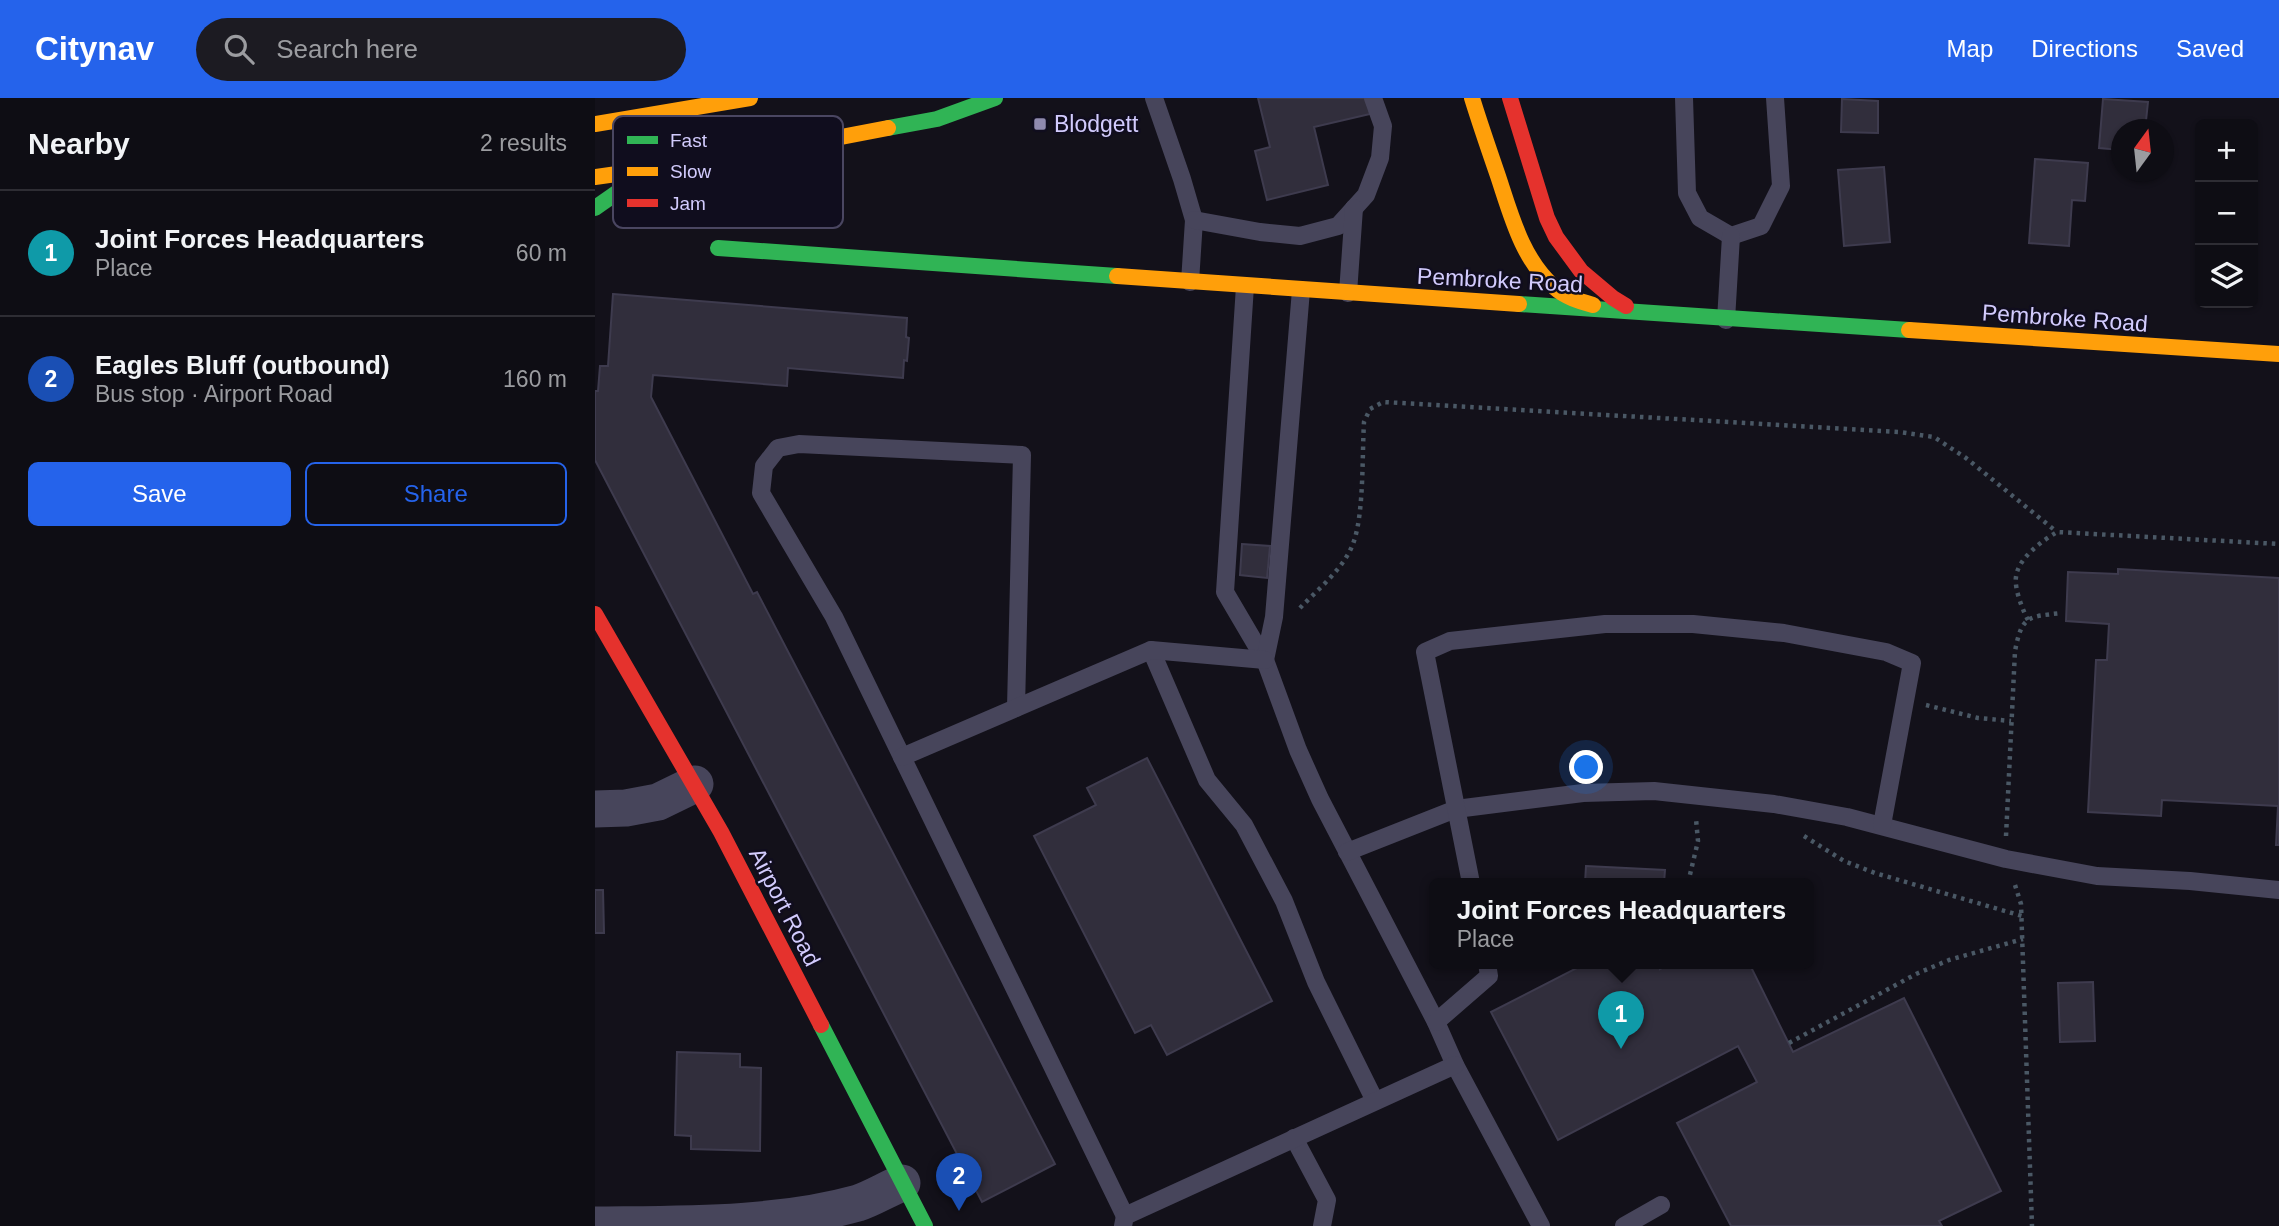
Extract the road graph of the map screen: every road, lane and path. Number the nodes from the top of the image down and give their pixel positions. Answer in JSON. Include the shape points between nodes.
{"nodes":[{"id":1,"x":750,"y":98,"type":"edge"},
{"id":2,"x":995,"y":98,"type":"edge"},
{"id":3,"x":1154,"y":98,"type":"edge"},
{"id":4,"x":1373,"y":98,"type":"edge"},
{"id":5,"x":1472,"y":98,"type":"edge"},
{"id":6,"x":1510,"y":98,"type":"edge"},
{"id":7,"x":1684,"y":98,"type":"edge"},
{"id":8,"x":1776,"y":98,"type":"edge"},
{"id":9,"x":643,"y":116,"type":"edge"},
{"id":10,"x":613,"y":121,"type":"edge"},
{"id":11,"x":595,"y":124,"type":"edge"},
{"id":12,"x":843,"y":137,"type":"edge"},
{"id":13,"x":613,"y":175,"type":"edge"},
{"id":14,"x":595,"y":177,"type":"edge"},
{"id":15,"x":613,"y":196,"type":"edge"},
{"id":16,"x":1542,"y":204,"type":"junction"},
{"id":17,"x":595,"y":208,"type":"edge"},
{"id":18,"x":1354,"y":208,"type":"junction"},
{"id":19,"x":1511,"y":217,"type":"junction"},
{"id":20,"x":1194,"y":220,"type":"junction"},
{"id":21,"x":1731,"y":236,"type":"junction"},
{"id":22,"x":718,"y":248,"type":"dead end"},
{"id":23,"x":1190,"y":282,"type":"junction"},
{"id":24,"x":1245,"y":286,"type":"junction"},
{"id":25,"x":1301,"y":290,"type":"junction"},
{"id":26,"x":1348,"y":293,"type":"junction"},
{"id":27,"x":1633,"y":311,"type":"junction"},
{"id":28,"x":1725,"y":320,"type":"junction"},
{"id":29,"x":2279,"y":354,"type":"edge"},
{"id":30,"x":2057,"y":532,"type":"junction"},
{"id":31,"x":2279,"y":544,"type":"edge"},
{"id":32,"x":2061,"y":613,"type":"dead end"},
{"id":33,"x":595,"y":614,"type":"edge"},
{"id":34,"x":1273,"y":617,"type":"junction"},
{"id":35,"x":2028,"y":620,"type":"junction"},
{"id":36,"x":1150,"y":650,"type":"junction"},
{"id":37,"x":1265,"y":660,"type":"junction"},
{"id":38,"x":1016,"y":708,"type":"junction"},
{"id":39,"x":1955,"y":712,"type":"dead end"},
{"id":40,"x":2011,"y":721,"type":"junction"},
{"id":41,"x":902,"y":757,"type":"junction"},
{"id":42,"x":695,"y":784,"type":"junction"},
{"id":43,"x":595,"y":809,"type":"edge"},
{"id":44,"x":1456,"y":809,"type":"junction"},
{"id":45,"x":1695,"y":814,"type":"dead end"},
{"id":46,"x":1882,"y":825,"type":"junction"},
{"id":47,"x":1798,"y":832,"type":"dead end"},
{"id":48,"x":1347,"y":852,"type":"junction"},
{"id":49,"x":2006,"y":859,"type":"junction"},
{"id":50,"x":1470,"y":878,"type":"edge"},
{"id":51,"x":1689,"y":878,"type":"edge"},
{"id":52,"x":2279,"y":890,"type":"edge"},
{"id":53,"x":2022,"y":916,"type":"junction"},
{"id":54,"x":2023,"y":939,"type":"junction"},
{"id":55,"x":1488,"y":969,"type":"edge"},
{"id":56,"x":1436,"y":1022,"type":"junction"},
{"id":57,"x":1789,"y":1043,"type":"dead end"},
{"id":58,"x":1454,"y":1065,"type":"junction"},
{"id":59,"x":1375,"y":1101,"type":"junction"},
{"id":60,"x":1294,"y":1138,"type":"junction"},
{"id":61,"x":902,"y":1183,"type":"junction"},
{"id":62,"x":1661,"y":1205,"type":"dead end"},
{"id":63,"x":1124,"y":1221,"type":"edge"},
{"id":64,"x":595,"y":1225,"type":"edge"},
{"id":65,"x":925,"y":1226,"type":"edge"},
{"id":66,"x":1322,"y":1226,"type":"edge"},
{"id":67,"x":1541,"y":1226,"type":"edge"},
{"id":68,"x":1625,"y":1226,"type":"edge"},
{"id":69,"x":2032,"y":1226,"type":"edge"}],
"edges":[{"from":1,"to":9,"type":"street"},
{"from":2,"to":12,"type":"street","via":[[937,119]]},
{"from":3,"to":20,"type":"lane"},
{"from":4,"to":18,"type":"lane","via":[[1383,126],[1380,158],[1366,195]]},
{"from":5,"to":19,"type":"street"},
{"from":6,"to":16,"type":"street"},
{"from":7,"to":21,"type":"lane","via":[[1687,193],[1700,218]]},
{"from":8,"to":21,"type":"lane","via":[[1781,186],[1761,226]]},
{"from":10,"to":11,"type":"street"},
{"from":13,"to":14,"type":"street"},
{"from":15,"to":17,"type":"street"},
{"from":16,"to":19,"type":"lane"},
{"from":16,"to":27,"type":"street","via":[[1567,255],[1595,284]]},
{"from":18,"to":20,"type":"lane","via":[[1338,226],[1300,236]]},
{"from":18,"to":26,"type":"lane"},
{"from":19,"to":27,"type":"street","via":[[1532,260],[1555,287],[1587,304]]},
{"from":20,"to":23,"type":"lane"},
{"from":21,"to":28,"type":"lane"},
{"from":22,"to":23,"type":"street","name":"Pembroke Road"},
{"from":23,"to":24,"type":"street","name":"Pembroke Road"},
{"from":24,"to":25,"type":"street","name":"Pembroke Road"},
{"from":24,"to":37,"type":"lane","via":[[1225,592]]},
{"from":25,"to":26,"type":"street","name":"Pembroke Road"},
{"from":25,"to":34,"type":"lane"},
{"from":26,"to":27,"type":"street","name":"Pembroke Road"},
{"from":27,"to":28,"type":"street","name":"Pembroke Road"},
{"from":28,"to":29,"type":"street","name":"Pembroke Road"},
{"from":30,"to":31,"type":"path"},
{"from":30,"to":34,"type":"path","via":[[1934,437],[1383,402],[1370,409],[1364,422],[1359,523],[1353,543],[1333,575],[1294,613]]},
{"from":30,"to":35,"type":"path","via":[[2028,555],[2015,578]]},
{"from":32,"to":35,"type":"path"},
{"from":33,"to":42,"type":"street","name":"Airport Road"},
{"from":34,"to":37,"type":"lane"},
{"from":35,"to":40,"type":"path","via":[[2019,631],[2015,651]]},
{"from":36,"to":37,"type":"lane"},
{"from":36,"to":38,"type":"lane"},
{"from":36,"to":59,"type":"lane","via":[[1207,780],[1244,825],[1284,901],[1316,982]]},
{"from":37,"to":48,"type":"lane","via":[[1298,750]]},
{"from":38,"to":41,"type":"lane"},
{"from":38,"to":41,"type":"lane","via":[[1022,454],[799,444],[778,448],[764,466],[761,493],[834,617]]},
{"from":39,"to":40,"type":"path"},
{"from":40,"to":49,"type":"path"},
{"from":41,"to":63,"type":"lane"},
{"from":42,"to":43,"type":"street","via":[[657,802]]},
{"from":42,"to":61,"type":"street","name":"Airport Road"},
{"from":44,"to":46,"type":"lane","via":[[1583,793],[1654,791],[1774,804]]},
{"from":44,"to":46,"type":"lane","via":[[1425,652],[1450,641],[1605,624],[1693,624],[1784,633],[1886,652],[1912,663]]},
{"from":44,"to":48,"type":"lane"},
{"from":44,"to":50,"type":"lane"},
{"from":45,"to":51,"type":"path","via":[[1698,841]]},
{"from":46,"to":49,"type":"lane"},
{"from":47,"to":53,"type":"path","via":[[1844,861],[1875,873]]},
{"from":48,"to":56,"type":"lane"},
{"from":49,"to":52,"type":"lane","via":[[2097,876]]},
{"from":49,"to":53,"type":"path"},
{"from":53,"to":54,"type":"path"},
{"from":54,"to":57,"type":"path","via":[[1916,974]]},
{"from":54,"to":69,"type":"path"},
{"from":55,"to":56,"type":"lane","via":[[1489,976]]},
{"from":56,"to":58,"type":"lane"},
{"from":58,"to":59,"type":"lane"},
{"from":58,"to":67,"type":"lane"},
{"from":59,"to":60,"type":"lane"},
{"from":60,"to":63,"type":"lane"},
{"from":60,"to":66,"type":"lane","via":[[1327,1200]]},
{"from":61,"to":64,"type":"street","via":[[858,1202],[788,1218]]},
{"from":61,"to":65,"type":"street","name":"Airport Road"},
{"from":62,"to":68,"type":"lane"}]}
